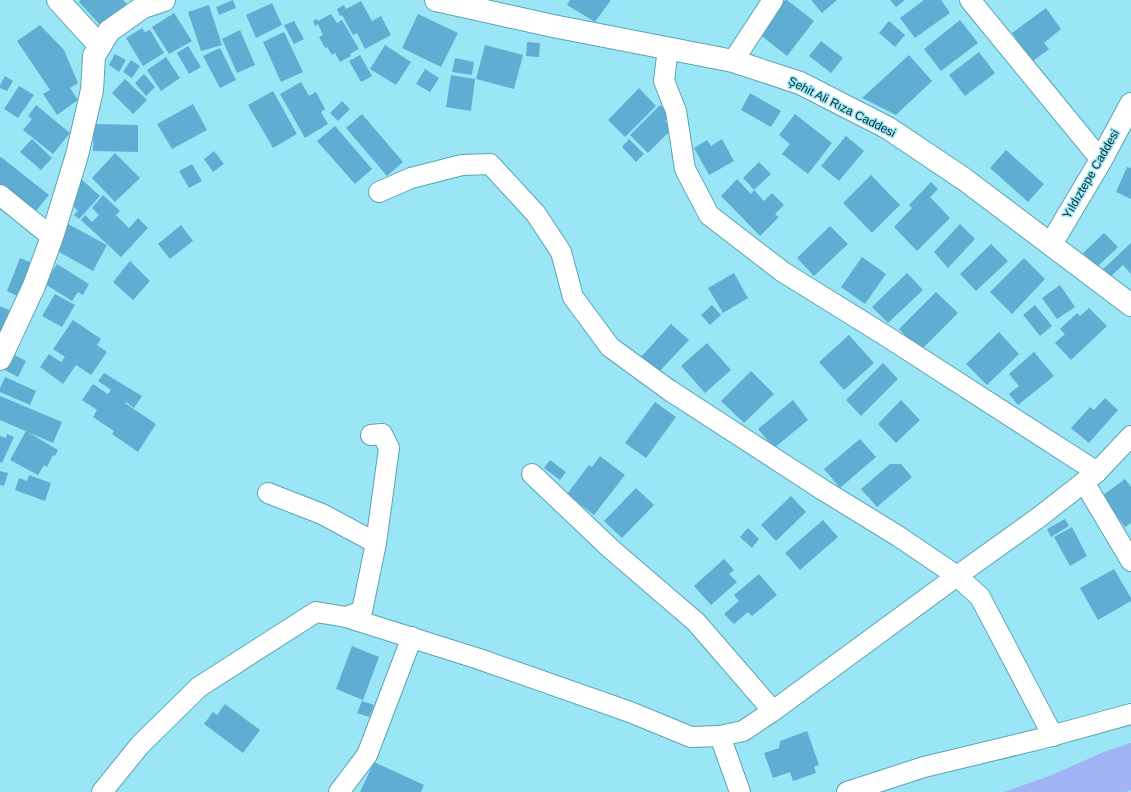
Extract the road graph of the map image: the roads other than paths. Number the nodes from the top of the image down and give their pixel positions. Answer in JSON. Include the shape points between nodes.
{"nodes":[{"id":1,"x":164,"y":0,"type":"edge"},
{"id":2,"x":436,"y":0,"type":"edge"},
{"id":3,"x":773,"y":0,"type":"edge"},
{"id":4,"x":970,"y":0,"type":"edge"},
{"id":5,"x":62,"y":1,"type":"edge"},
{"id":6,"x":668,"y":48,"type":"junction"},
{"id":7,"x":97,"y":51,"type":"junction"},
{"id":8,"x":733,"y":61,"type":"junction"},
{"id":9,"x":1131,"y":104,"type":"edge"},
{"id":10,"x":1101,"y":160,"type":"junction"},
{"id":11,"x":379,"y":192,"type":"dead end"},
{"id":12,"x":0,"y":194,"type":"edge"},
{"id":13,"x":52,"y":237,"type":"junction"},
{"id":14,"x":1051,"y":244,"type":"junction"},
{"id":15,"x":1128,"y":297,"type":"edge"},
{"id":16,"x":0,"y":359,"type":"edge"},
{"id":17,"x":371,"y":435,"type":"dead end"},
{"id":18,"x":1131,"y":436,"type":"edge"},
{"id":19,"x":532,"y":474,"type":"dead end"},
{"id":20,"x":1091,"y":477,"type":"junction"},
{"id":21,"x":268,"y":492,"type":"dead end"},
{"id":22,"x":376,"y":543,"type":"junction"},
{"id":23,"x":1131,"y":560,"type":"edge"},
{"id":24,"x":957,"y":576,"type":"junction"},
{"id":25,"x":346,"y":617,"type":"junction"},
{"id":26,"x":412,"y":637,"type":"junction"},
{"id":27,"x":773,"y":711,"type":"junction"},
{"id":28,"x":1131,"y":714,"type":"edge"},
{"id":29,"x":720,"y":736,"type":"junction"},
{"id":30,"x":1053,"y":736,"type":"junction"},
{"id":31,"x":102,"y":792,"type":"edge"},
{"id":32,"x":339,"y":792,"type":"edge"},
{"id":33,"x":740,"y":792,"type":"edge"},
{"id":34,"x":847,"y":792,"type":"edge"}],
"edges":[{"from":1,"to":7,"type":"street","via":[[143,7],[108,31]]},
{"from":2,"to":6,"type":"street","name":"Şehit Ali Rıza Caddesi"},
{"from":3,"to":8,"type":"street"},
{"from":4,"to":10,"type":"street"},
{"from":5,"to":7,"type":"street"},
{"from":6,"to":8,"type":"street","name":"Şehit Ali Rıza Caddesi"},
{"from":6,"to":20,"type":"street","via":[[664,81],[676,111],[685,169],[709,215],[783,272],[886,336]]},
{"from":7,"to":13,"type":"street","via":[[92,90],[78,155]]},
{"from":8,"to":14,"type":"street","name":"Şehit Ali Rıza Caddesi","via":[[800,83],[888,128],[964,179]]},
{"from":9,"to":10,"type":"street","name":"Yıldıztepe Caddesi"},
{"from":10,"to":14,"type":"street","name":"Yıldıztepe Caddesi"},
{"from":11,"to":24,"type":"street","via":[[418,176],[462,165],[490,164],[536,214],[557,245],[573,297],[610,347],[669,390]]},
{"from":12,"to":13,"type":"street"},
{"from":13,"to":16,"type":"street","via":[[34,286]]},
{"from":14,"to":15,"type":"street","name":"Şehit Ali Rıza Caddesi"},
{"from":17,"to":22,"type":"street","via":[[382,434],[389,448]]},
{"from":18,"to":20,"type":"street"},
{"from":19,"to":27,"type":"street","via":[[611,549],[696,622]]},
{"from":20,"to":23,"type":"street"},
{"from":20,"to":24,"type":"street"},
{"from":21,"to":22,"type":"street","via":[[322,514]]},
{"from":22,"to":25,"type":"street","via":[[362,611]]},
{"from":24,"to":27,"type":"street"},
{"from":24,"to":30,"type":"street","via":[[980,597]]},
{"from":25,"to":26,"type":"street"},
{"from":25,"to":31,"type":"street","via":[[316,612],[199,687],[140,745]]},
{"from":26,"to":29,"type":"street","via":[[622,709],[691,737]]},
{"from":26,"to":32,"type":"street","via":[[367,755]]},
{"from":27,"to":29,"type":"street","via":[[743,730]]},
{"from":28,"to":30,"type":"street"},
{"from":29,"to":33,"type":"street"},
{"from":30,"to":34,"type":"street","via":[[924,767]]}]}
